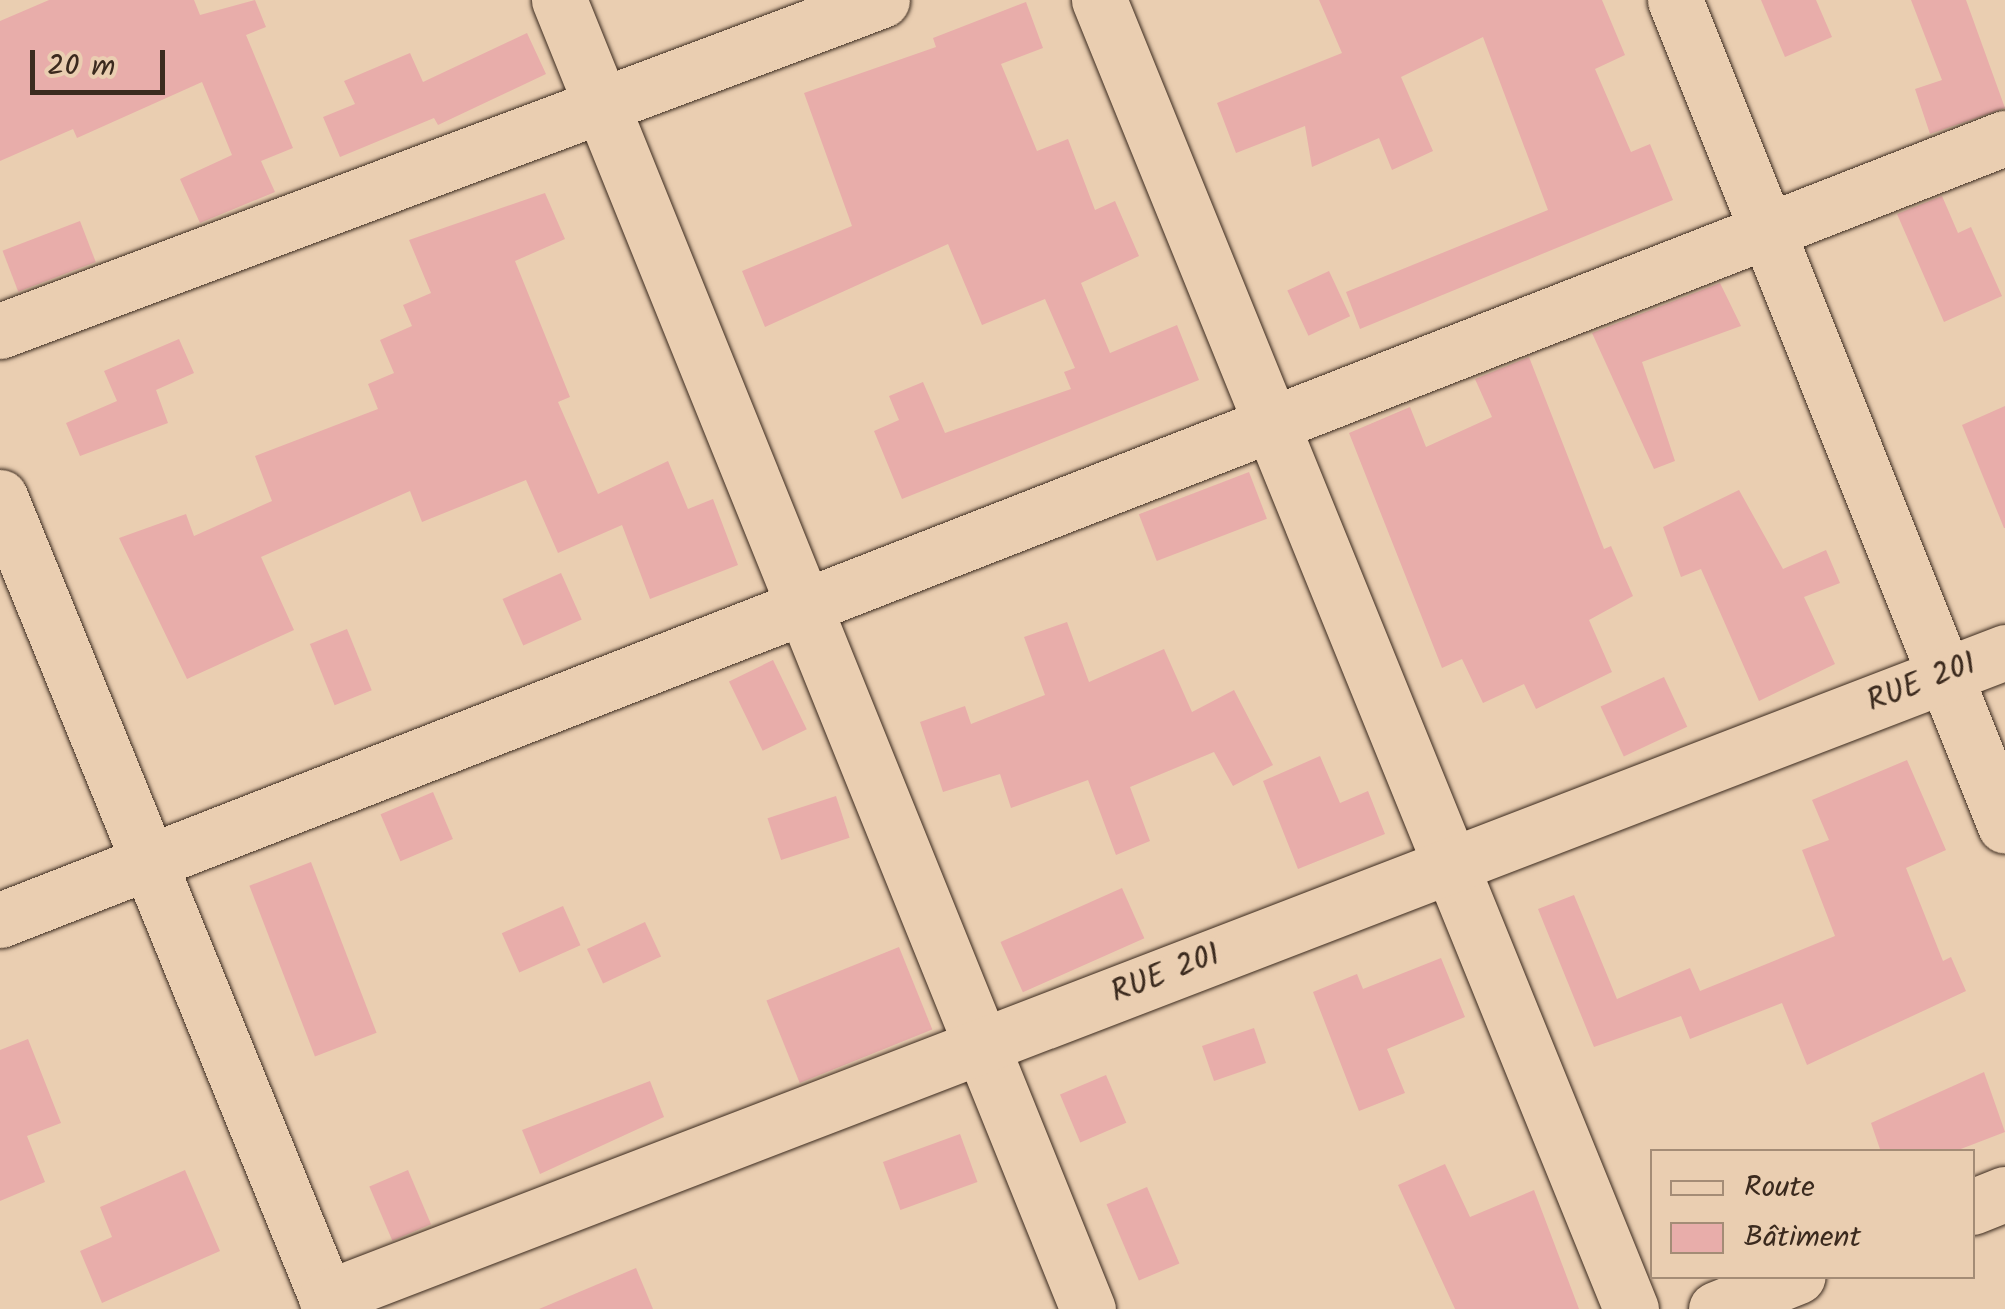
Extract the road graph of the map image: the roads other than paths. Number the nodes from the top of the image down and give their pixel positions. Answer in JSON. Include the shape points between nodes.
{"nodes":[{"id":1,"x":560,"y":0,"type":"edge"},
{"id":2,"x":882,"y":0,"type":"edge"},
{"id":3,"x":1099,"y":0,"type":"edge"},
{"id":4,"x":1675,"y":0,"type":"edge"},
{"id":5,"x":603,"y":110,"type":"junction"},
{"id":6,"x":2005,"y":138,"type":"edge"},
{"id":7,"x":1765,"y":231,"type":"junction"},
{"id":8,"x":0,"y":332,"type":"edge"},
{"id":9,"x":1270,"y":422,"type":"junction"},
{"id":10,"x":0,"y":497,"type":"edge"},
{"id":11,"x":800,"y":604,"type":"junction"},
{"id":12,"x":2005,"y":652,"type":"edge"},
{"id":13,"x":1945,"y":675,"type":"junction"},
{"id":14,"x":2005,"y":826,"type":"edge"},
{"id":15,"x":148,"y":862,"type":"junction"},
{"id":16,"x":1451,"y":865,"type":"junction"},
{"id":17,"x":0,"y":920,"type":"edge"},
{"id":18,"x":981,"y":1046,"type":"junction"},
{"id":19,"x":2005,"y":1194,"type":"edge"},
{"id":20,"x":1975,"y":1206,"type":"edge"},
{"id":21,"x":1791,"y":1279,"type":"edge"},
{"id":22,"x":328,"y":1304,"type":"edge"},
{"id":23,"x":1088,"y":1309,"type":"edge"},
{"id":24,"x":1631,"y":1309,"type":"edge"},
{"id":25,"x":1716,"y":1309,"type":"edge"}],
"edges":[{"from":1,"to":5,"type":"street"},
{"from":2,"to":5,"type":"street"},
{"from":3,"to":9,"type":"street"},
{"from":4,"to":7,"type":"street"},
{"from":5,"to":8,"type":"street"},
{"from":5,"to":11,"type":"street"},
{"from":6,"to":7,"type":"street"},
{"from":7,"to":9,"type":"street"},
{"from":7,"to":13,"type":"street"},
{"from":9,"to":11,"type":"street"},
{"from":9,"to":16,"type":"street"},
{"from":10,"to":15,"type":"street"},
{"from":11,"to":15,"type":"street"},
{"from":11,"to":18,"type":"street"},
{"from":12,"to":13,"type":"street","name":"RUE 201"},
{"from":13,"to":14,"type":"street"},
{"from":13,"to":16,"type":"street","name":"RUE 201"},
{"from":15,"to":17,"type":"street"},
{"from":15,"to":22,"type":"street"},
{"from":16,"to":18,"type":"street","name":"RUE 201"},
{"from":16,"to":24,"type":"street"},
{"from":18,"to":22,"type":"street","name":"RUE 201"},
{"from":18,"to":23,"type":"street"},
{"from":19,"to":20,"type":"street"},
{"from":21,"to":25,"type":"street"}]}
